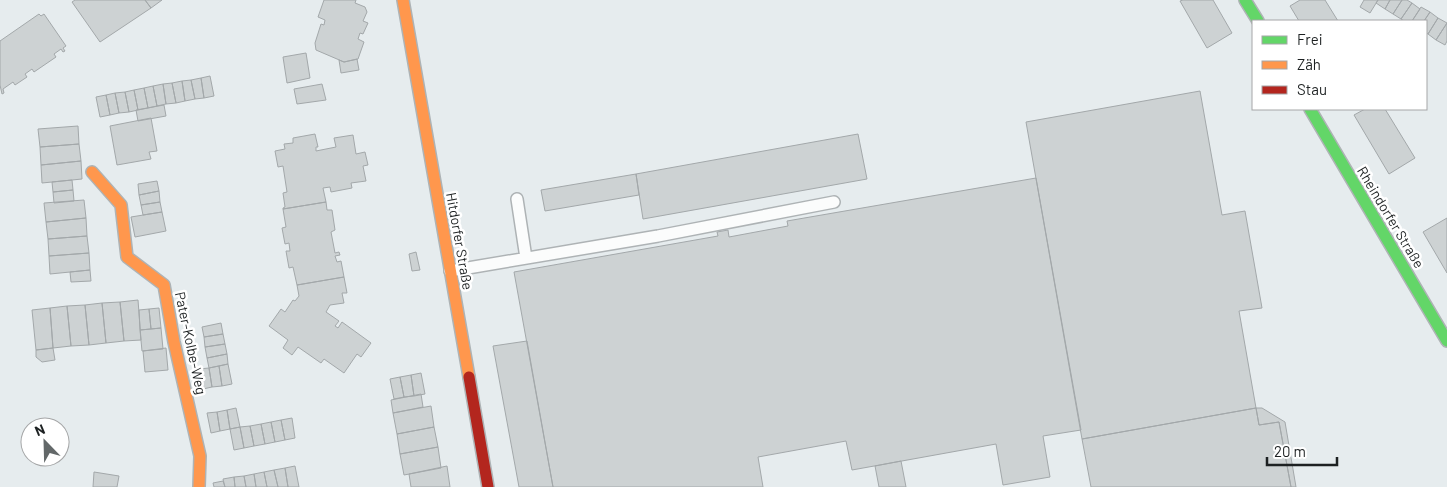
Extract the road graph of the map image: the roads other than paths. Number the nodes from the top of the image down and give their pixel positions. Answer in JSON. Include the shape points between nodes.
{"nodes":[{"id":1,"x":403,"y":0,"type":"edge"},
{"id":2,"x":1245,"y":0,"type":"edge"},
{"id":3,"x":1257,"y":20,"type":"edge"},
{"id":4,"x":1311,"y":110,"type":"edge"},
{"id":5,"x":92,"y":172,"type":"dead end"},
{"id":6,"x":517,"y":199,"type":"dead end"},
{"id":7,"x":834,"y":202,"type":"dead end"},
{"id":8,"x":526,"y":258,"type":"junction"},
{"id":9,"x":450,"y":271,"type":"junction"},
{"id":10,"x":1447,"y":341,"type":"edge"},
{"id":11,"x":199,"y":487,"type":"edge"},
{"id":12,"x":488,"y":487,"type":"edge"}],
"edges":[{"from":1,"to":9,"type":"street","name":"Hitdorfer Straße"},
{"from":2,"to":3,"type":"street"},
{"from":4,"to":10,"type":"street","name":"Rheindorfer Straße"},
{"from":5,"to":11,"type":"street","name":"Pater-Kolbe-Weg","via":[[120,206],[127,257],[164,285],[200,456]]},
{"from":6,"to":8,"type":"lane"},
{"from":7,"to":8,"type":"lane"},
{"from":8,"to":9,"type":"lane"},
{"from":9,"to":12,"type":"street","name":"Hitdorfer Straße"}]}
